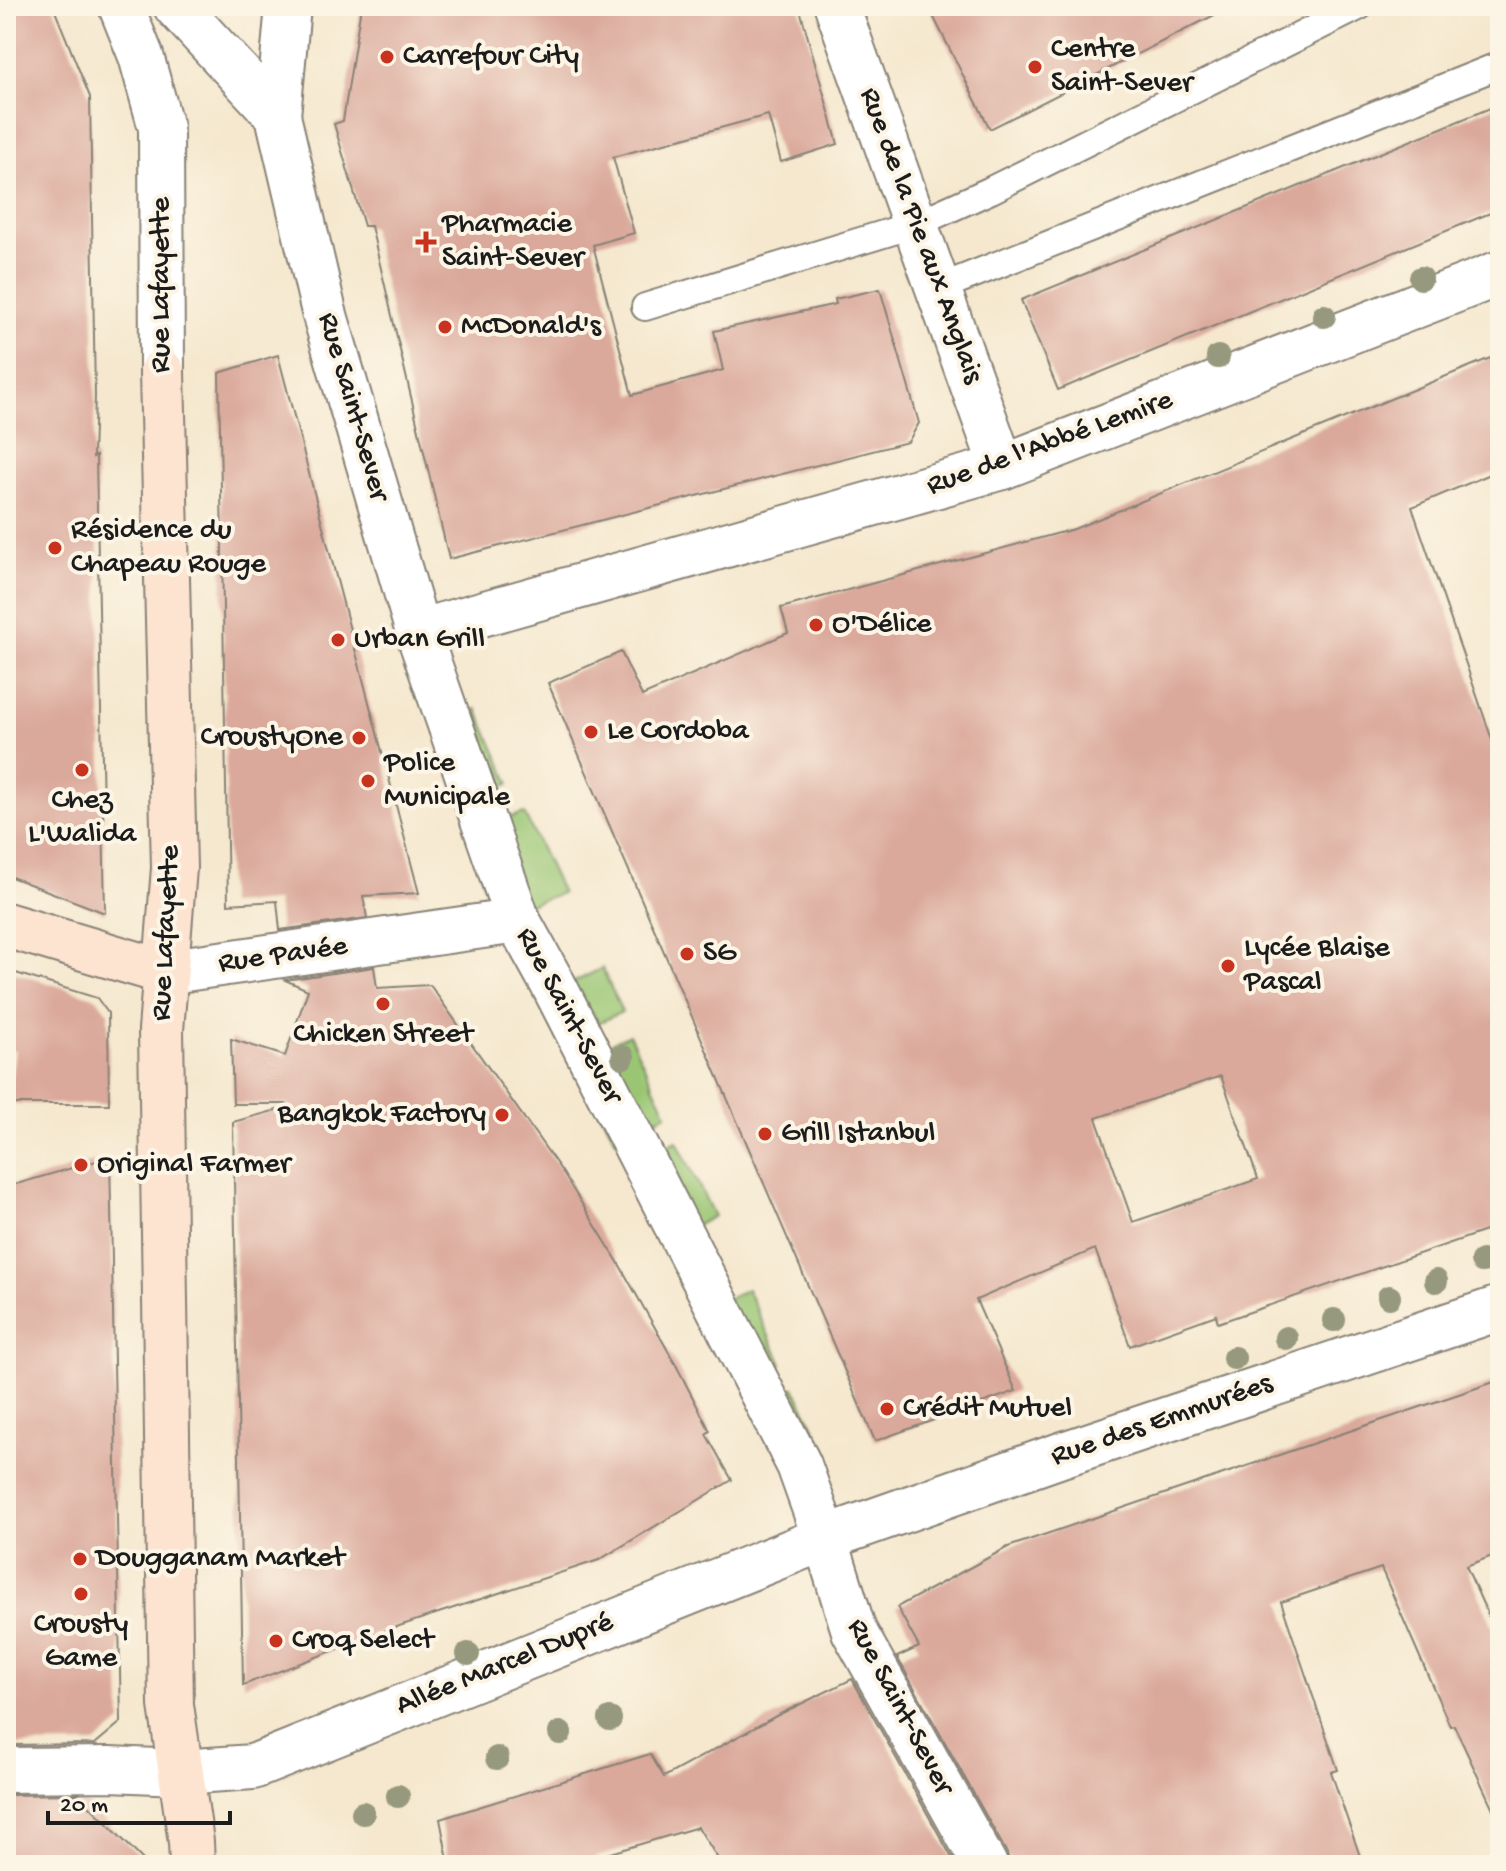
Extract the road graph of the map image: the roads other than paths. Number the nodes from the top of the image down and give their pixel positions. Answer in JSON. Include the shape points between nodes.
{"nodes":[{"id":1,"x":121,"y":6,"type":"edge"},
{"id":2,"x":176,"y":6,"type":"edge"},
{"id":3,"x":288,"y":6,"type":"edge"},
{"id":4,"x":837,"y":6,"type":"edge"},
{"id":5,"x":1360,"y":6,"type":"edge"},
{"id":6,"x":1500,"y":65,"type":"edge"},
{"id":7,"x":278,"y":116,"type":"junction"},
{"id":8,"x":916,"y":224,"type":"junction"},
{"id":9,"x":1500,"y":273,"type":"edge"},
{"id":10,"x":939,"y":288,"type":"junction"},
{"id":11,"x":645,"y":307,"type":"dead end"},
{"id":12,"x":1002,"y":467,"type":"junction"},
{"id":13,"x":418,"y":632,"type":"junction"},
{"id":14,"x":518,"y":921,"type":"junction"},
{"id":15,"x":6,"y":925,"type":"edge"},
{"id":16,"x":164,"y":972,"type":"junction"},
{"id":17,"x":1500,"y":1308,"type":"edge"},
{"id":18,"x":825,"y":1538,"type":"junction"},
{"id":19,"x":6,"y":1770,"type":"edge"},
{"id":20,"x":180,"y":1772,"type":"junction"},
{"id":21,"x":192,"y":1865,"type":"edge"},
{"id":22,"x":985,"y":1865,"type":"edge"}],
"edges":[{"from":1,"to":16,"type":"street","name":"Rue Lafayette","via":[[161,128],[174,868]]},
{"from":2,"to":7,"type":"street","name":"Rue Saint-Sever"},
{"from":3,"to":7,"type":"street","name":"Rue Saint-Sever"},
{"from":4,"to":8,"type":"street","name":"Rue de la Pie aux Anglais"},
{"from":5,"to":8,"type":"lane"},
{"from":6,"to":10,"type":"lane"},
{"from":7,"to":13,"type":"street","name":"Rue Saint-Sever","via":[[324,312]]},
{"from":8,"to":10,"type":"street","name":"Rue de la Pie aux Anglais"},
{"from":8,"to":11,"type":"lane"},
{"from":9,"to":12,"type":"street","name":"Rue de l'Abbé Lemire"},
{"from":10,"to":12,"type":"street","name":"Rue de la Pie aux Anglais"},
{"from":12,"to":13,"type":"street","name":"Rue de l'Abbé Lemire"},
{"from":13,"to":14,"type":"street","name":"Rue Saint-Sever"},
{"from":14,"to":16,"type":"street","name":"Rue Pavée"},
{"from":14,"to":18,"type":"street","name":"Rue Saint-Sever","via":[[799,1465]]},
{"from":15,"to":16,"type":"street","name":"Rue Pavée"},
{"from":16,"to":20,"type":"street","name":"Rue Lafayette","via":[[171,1705]]},
{"from":17,"to":18,"type":"street","name":"Rue des Emmurées"},
{"from":18,"to":20,"type":"street","name":"Allée Marcel Dupré","via":[[253,1767]]},
{"from":18,"to":22,"type":"street","name":"Rue Saint-Sever","via":[[854,1631]]},
{"from":19,"to":20,"type":"street","name":"Allée Marcel Dupré"},
{"from":20,"to":21,"type":"street","name":"Rue Lafayette"}]}
